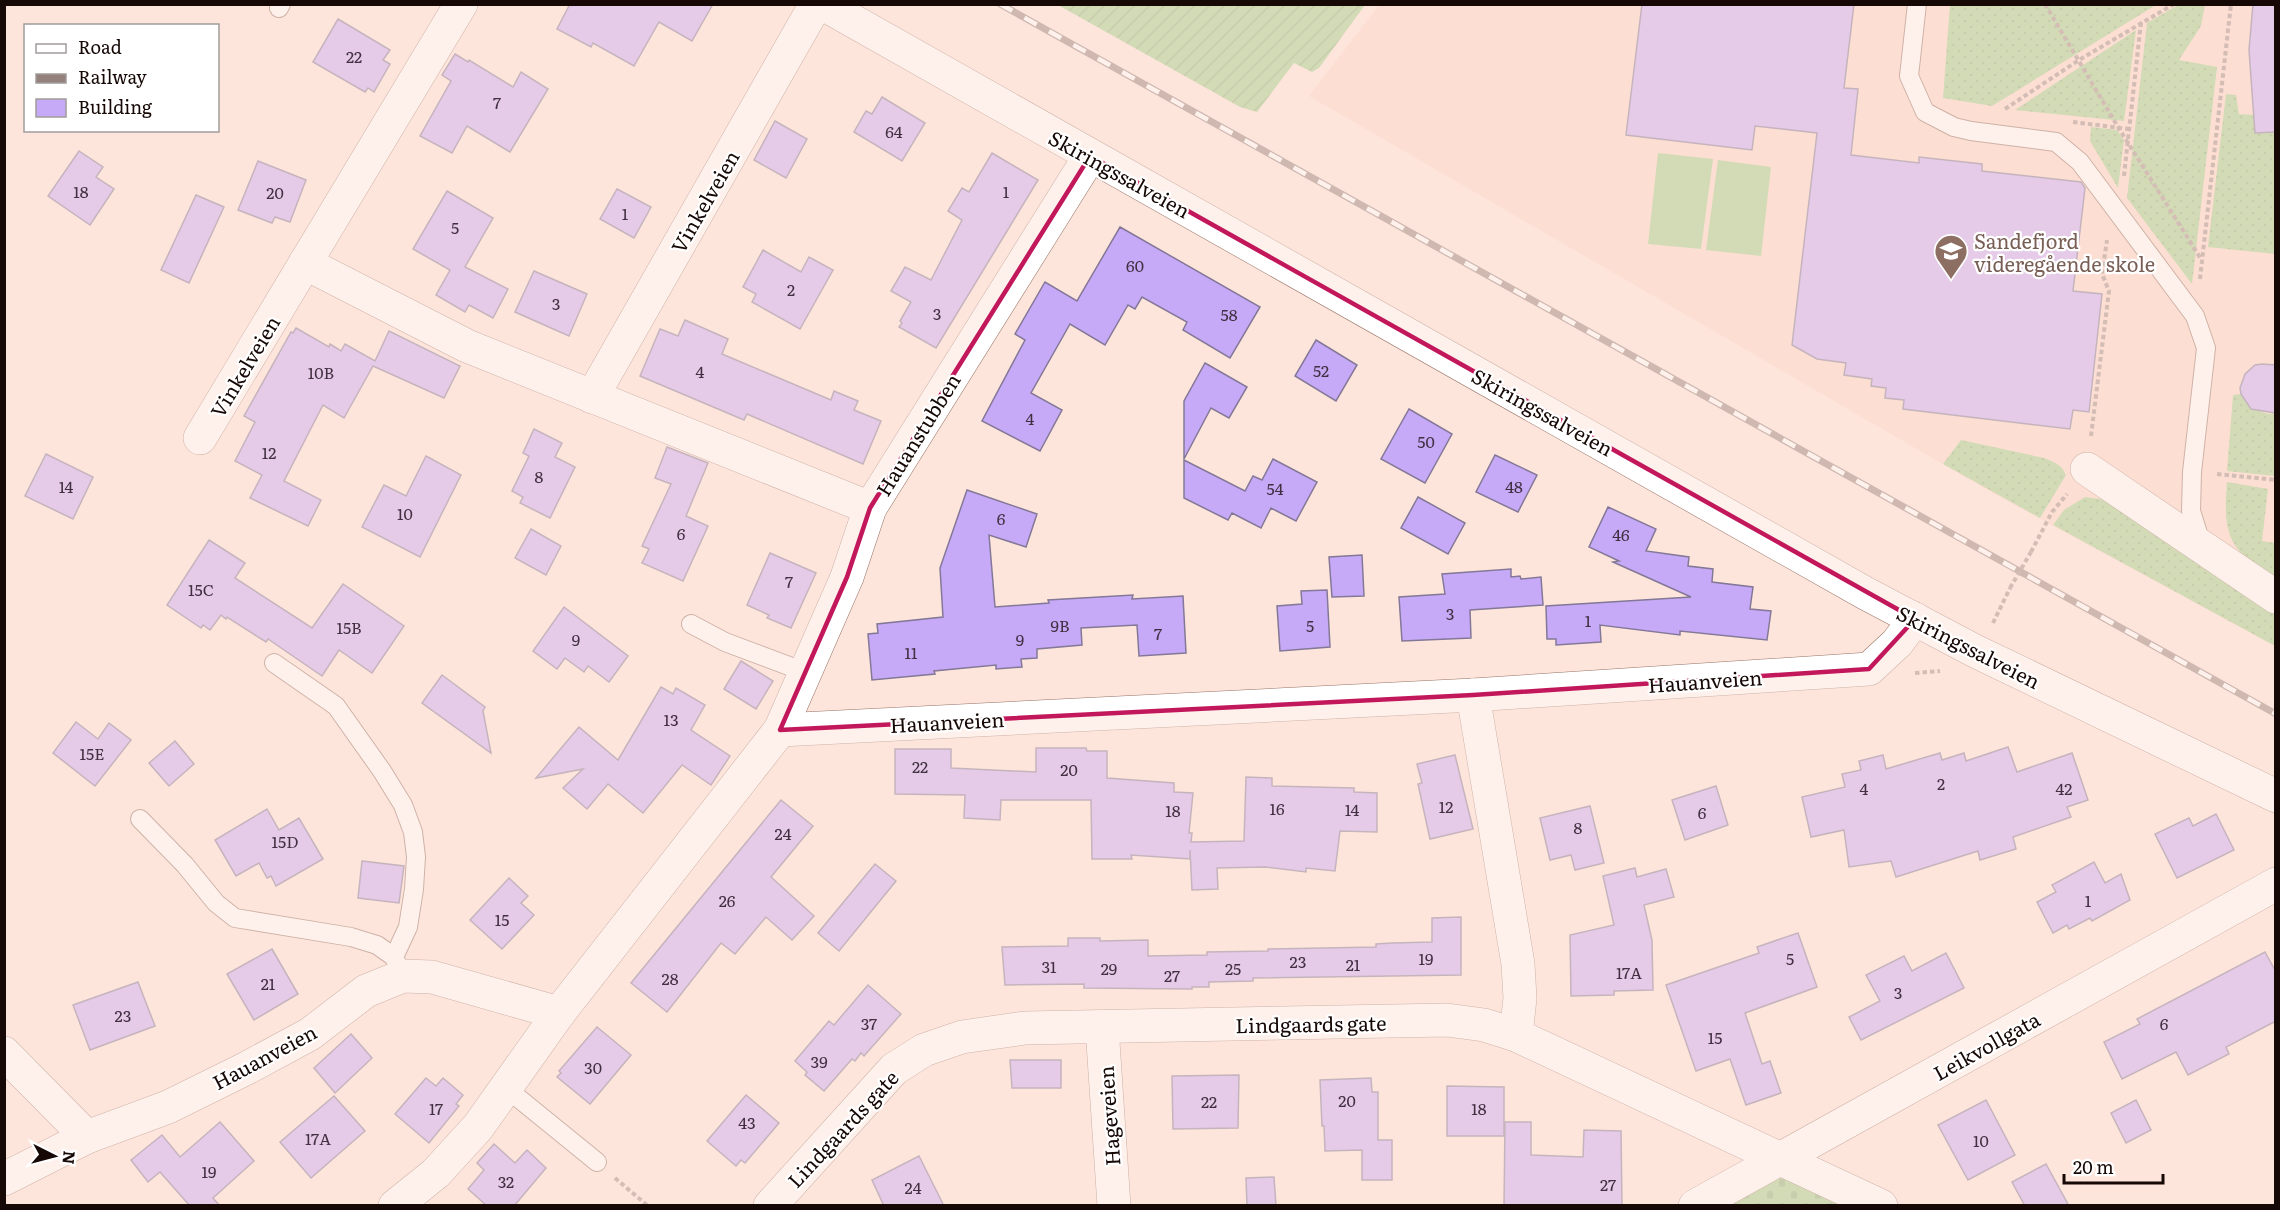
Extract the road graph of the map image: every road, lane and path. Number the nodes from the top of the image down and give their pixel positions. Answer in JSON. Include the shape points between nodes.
{"nodes":[{"id":1,"x":461,"y":4,"type":"edge"},
{"id":2,"x":816,"y":4,"type":"edge"},
{"id":3,"x":823,"y":4,"type":"edge"},
{"id":4,"x":1917,"y":4,"type":"edge"},
{"id":5,"x":2045,"y":4,"type":"edge"},
{"id":6,"x":2174,"y":4,"type":"edge"},
{"id":7,"x":2231,"y":4,"type":"edge"},
{"id":8,"x":2079,"y":60,"type":"junction"},
{"id":9,"x":1971,"y":131,"type":"junction"},
{"id":10,"x":1090,"y":156,"type":"junction"},
{"id":11,"x":2202,"y":261,"type":"junction"},
{"id":12,"x":305,"y":263,"type":"junction"},
{"id":13,"x":2196,"y":316,"type":"junction"},
{"id":14,"x":592,"y":397,"type":"junction"},
{"id":15,"x":200,"y":438,"type":"dead end"},
{"id":16,"x":2087,"y":470,"type":"joint"},
{"id":17,"x":2192,"y":472,"type":"junction"},
{"id":18,"x":2276,"y":480,"type":"edge"},
{"id":19,"x":870,"y":508,"type":"junction"},
{"id":20,"x":2202,"y":546,"type":"junction"},
{"id":21,"x":2276,"y":597,"type":"edge"},
{"id":22,"x":1998,"y":610,"type":"dead end"},
{"id":23,"x":1915,"y":619,"type":"junction"},
{"id":24,"x":691,"y":624,"type":"dead end"},
{"id":25,"x":274,"y":663,"type":"dead end"},
{"id":26,"x":805,"y":672,"type":"junction"},
{"id":27,"x":1473,"y":695,"type":"junction"},
{"id":28,"x":780,"y":730,"type":"junction"},
{"id":29,"x":2276,"y":796,"type":"edge"},
{"id":30,"x":141,"y":819,"type":"dead end"},
{"id":31,"x":2276,"y":884,"type":"edge"},
{"id":32,"x":398,"y":966,"type":"junction"},
{"id":33,"x":559,"y":1013,"type":"junction"},
{"id":34,"x":1102,"y":1027,"type":"junction"},
{"id":35,"x":1516,"y":1035,"type":"junction"},
{"id":36,"x":4,"y":1053,"type":"edge"},
{"id":37,"x":506,"y":1088,"type":"junction"},
{"id":38,"x":87,"y":1137,"type":"junction"},
{"id":39,"x":1781,"y":1158,"type":"junction"},
{"id":40,"x":597,"y":1162,"type":"joint"},
{"id":41,"x":4,"y":1179,"type":"edge"},
{"id":42,"x":395,"y":1206,"type":"edge"},
{"id":43,"x":648,"y":1206,"type":"edge"},
{"id":44,"x":770,"y":1206,"type":"edge"},
{"id":45,"x":1114,"y":1206,"type":"edge"},
{"id":46,"x":1695,"y":1206,"type":"edge"},
{"id":47,"x":1881,"y":1206,"type":"edge"}],
"edges":[{"from":1,"to":12,"type":"street","name":"Vinkelveien"},
{"from":2,"to":14,"type":"street","name":"Vinkelveien"},
{"from":3,"to":10,"type":"street","name":"Skiringssalveien"},
{"from":4,"to":9,"type":"lane","via":[[1909,76],[1925,112]]},
{"from":5,"to":8,"type":"path"},
{"from":6,"to":8,"type":"path"},
{"from":7,"to":11,"type":"path"},
{"from":8,"to":9,"type":"path"},
{"from":8,"to":11,"type":"path"},
{"from":9,"to":13,"type":"lane","via":[[2056,142],[2069,151]]},
{"from":10,"to":19,"type":"street","name":"Hauanstubben"},
{"from":10,"to":23,"type":"street","name":"Skiringssalveien"},
{"from":11,"to":13,"type":"path"},
{"from":12,"to":14,"type":"street","via":[[467,346]]},
{"from":12,"to":15,"type":"street","name":"Vinkelveien"},
{"from":13,"to":17,"type":"lane","via":[[2206,348]]},
{"from":14,"to":19,"type":"street"},
{"from":16,"to":20,"type":"street"},
{"from":16,"to":22,"type":"path","bridge":true,"via":[[2052,512]]},
{"from":17,"to":18,"type":"path"},
{"from":17,"to":20,"type":"lane","via":[[2192,511]]},
{"from":19,"to":26,"type":"street","name":"Hauanstubben","via":[[847,577]]},
{"from":20,"to":21,"type":"street"},
{"from":23,"to":27,"type":"street","name":"Hauanveien","via":[[1897,644],[1869,669]]},
{"from":23,"to":29,"type":"street","name":"Skiringssalveien"},
{"from":24,"to":26,"type":"lane","via":[[725,642]]},
{"from":25,"to":32,"type":"lane","via":[[336,706],[403,806],[413,831],[416,857],[408,927]]},
{"from":26,"to":28,"type":"street","name":"Hauanstubben"},
{"from":27,"to":28,"type":"street","name":"Hauanveien"},
{"from":27,"to":35,"type":"street","via":[[1518,964]]},
{"from":28,"to":33,"type":"street"},
{"from":30,"to":32,"type":"lane","via":[[216,903],[235,918],[351,937],[377,945]]},
{"from":31,"to":39,"type":"street","name":"Leikvollgata"},
{"from":32,"to":33,"type":"street","name":"Hauanveien"},
{"from":32,"to":38,"type":"street","name":"Hauanveien","via":[[310,1034],[168,1107]]},
{"from":33,"to":37,"type":"street"},
{"from":34,"to":35,"type":"street","name":"Lindgaards gate","via":[[1447,1020]]},
{"from":34,"to":44,"type":"street","name":"Lindgaards gate","via":[[1025,1028],[962,1037],[924,1050],[894,1069]]},
{"from":34,"to":45,"type":"street","name":"Hageveien"},
{"from":35,"to":39,"type":"street","name":"Lindgaards gate"},
{"from":36,"to":38,"type":"street"},
{"from":37,"to":40,"type":"lane"},
{"from":37,"to":42,"type":"street","via":[[478,1127],[436,1173]]},
{"from":38,"to":41,"type":"street","name":"Hauanveien"},
{"from":39,"to":46,"type":"street","name":"Leikvollgata"},
{"from":39,"to":47,"type":"street","name":"Lindgaards gate"},
{"from":40,"to":43,"type":"path"}]}
